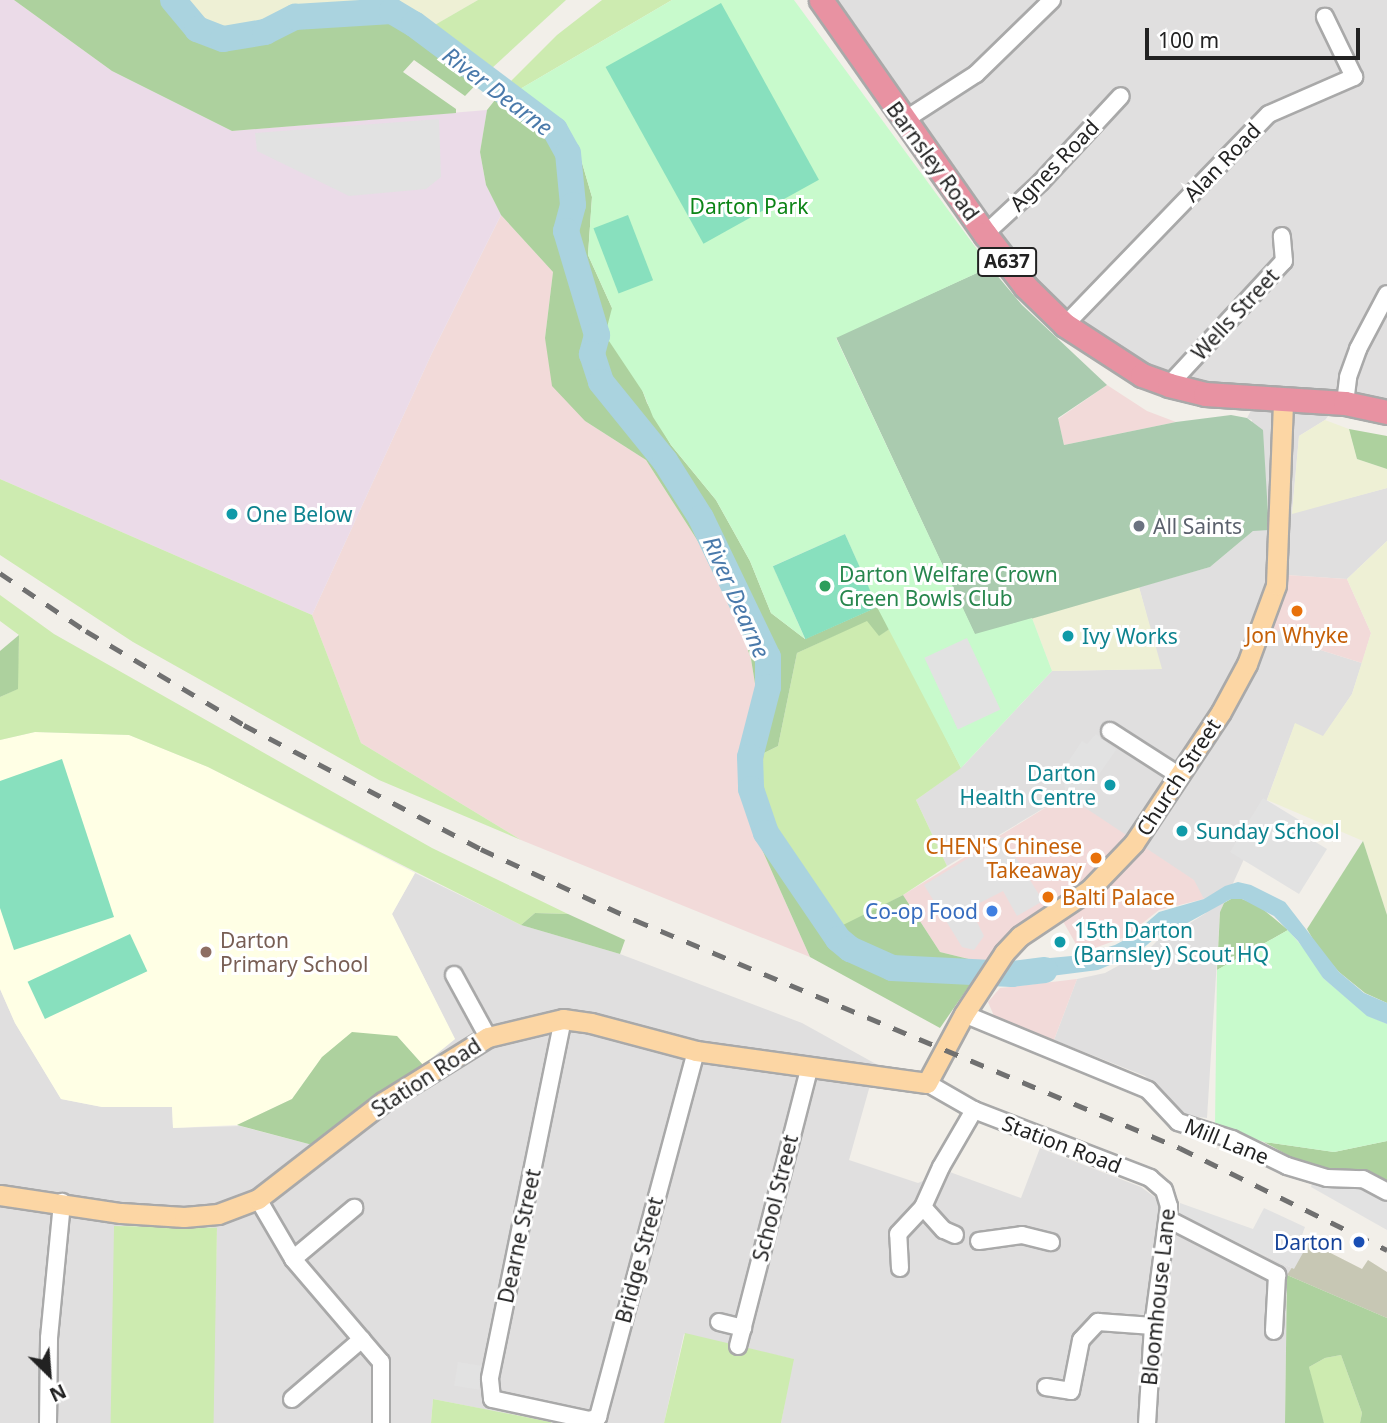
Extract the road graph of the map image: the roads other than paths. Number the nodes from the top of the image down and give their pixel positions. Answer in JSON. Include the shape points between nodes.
{"nodes":[{"id":1,"x":821,"y":0,"type":"edge"},
{"id":2,"x":1052,"y":0,"type":"edge"},
{"id":3,"x":1325,"y":17,"type":"dead end"},
{"id":4,"x":1121,"y":96,"type":"dead end"},
{"id":5,"x":903,"y":121,"type":"junction"},
{"id":6,"x":985,"y":234,"type":"junction"},
{"id":7,"x":1282,"y":236,"type":"dead end"},
{"id":8,"x":1387,"y":294,"type":"edge"},
{"id":9,"x":1065,"y":325,"type":"junction"},
{"id":10,"x":1169,"y":385,"type":"junction"},
{"id":11,"x":1283,"y":401,"type":"junction"},
{"id":12,"x":1345,"y":403,"type":"junction"},
{"id":13,"x":1387,"y":412,"type":"edge"},
{"id":14,"x":1110,"y":731,"type":"dead end"},
{"id":15,"x":1180,"y":776,"type":"junction"},
{"id":16,"x":454,"y":975,"type":"dead end"},
{"id":17,"x":964,"y":1014,"type":"junction"},
{"id":18,"x":563,"y":1020,"type":"junction"},
{"id":19,"x":488,"y":1037,"type":"junction"},
{"id":20,"x":696,"y":1051,"type":"junction"},
{"id":21,"x":809,"y":1069,"type":"junction"},
{"id":22,"x":927,"y":1083,"type":"junction"},
{"id":23,"x":974,"y":1110,"type":"junction"},
{"id":24,"x":1150,"y":1178,"type":"joint"},
{"id":25,"x":1387,"y":1192,"type":"edge"},
{"id":26,"x":0,"y":1195,"type":"edge"},
{"id":27,"x":258,"y":1199,"type":"junction"},
{"id":28,"x":62,"y":1202,"type":"junction"},
{"id":29,"x":923,"y":1207,"type":"junction"},
{"id":30,"x":354,"y":1208,"type":"dead end"},
{"id":31,"x":1168,"y":1219,"type":"junction"},
{"id":32,"x":955,"y":1235,"type":"dead end"},
{"id":33,"x":979,"y":1241,"type":"dead end"},
{"id":34,"x":1051,"y":1242,"type":"dead end"},
{"id":35,"x":293,"y":1259,"type":"junction"},
{"id":36,"x":900,"y":1268,"type":"dead end"},
{"id":37,"x":719,"y":1322,"type":"dead end"},
{"id":38,"x":1153,"y":1326,"type":"junction"},
{"id":39,"x":743,"y":1328,"type":"junction"},
{"id":40,"x":1274,"y":1331,"type":"dead end"},
{"id":41,"x":362,"y":1339,"type":"junction"},
{"id":42,"x":738,"y":1346,"type":"dead end"},
{"id":43,"x":1046,"y":1387,"type":"dead end"},
{"id":44,"x":292,"y":1399,"type":"dead end"},
{"id":45,"x":545,"y":1410,"type":"joint"},
{"id":46,"x":48,"y":1423,"type":"edge"},
{"id":47,"x":381,"y":1423,"type":"edge"},
{"id":48,"x":1147,"y":1423,"type":"edge"}],
"edges":[{"from":1,"to":5,"type":"highway","name":"Barnsley Road","number":"A637"},
{"from":2,"to":5,"type":"street","via":[[976,74]]},
{"from":3,"to":9,"type":"street","name":"Alan Road","via":[[1354,77],[1269,114]]},
{"from":4,"to":6,"type":"street","name":"Agnes Road"},
{"from":5,"to":6,"type":"highway","name":"Barnsley Road","number":"A637"},
{"from":6,"to":9,"type":"highway","name":"Barnsley Road","number":"A637","via":[[1026,286]]},
{"from":7,"to":10,"type":"street","name":"Wells Street","via":[[1284,261]]},
{"from":8,"to":12,"type":"street","via":[[1358,349]]},
{"from":9,"to":10,"type":"highway","name":"Barnsley Road","number":"A637","via":[[1142,375]]},
{"from":10,"to":11,"type":"highway","name":"Barnsley Road","number":"A637","via":[[1205,394]]},
{"from":11,"to":12,"type":"highway","number":"A637"},
{"from":11,"to":15,"type":"main road","name":"Church Street","via":[[1276,585],[1247,664]]},
{"from":12,"to":13,"type":"highway","number":"A637"},
{"from":14,"to":15,"type":"street"},
{"from":15,"to":17,"type":"main road","name":"Church Street","via":[[1134,843],[1088,890],[1020,936]]},
{"from":16,"to":19,"type":"street"},
{"from":17,"to":22,"type":"main road","name":"Church Street"},
{"from":17,"to":25,"type":"street","name":"Mill Lane","via":[[1148,1090],[1178,1122],[1232,1139],[1287,1166],[1327,1178],[1363,1179]]},
{"from":18,"to":19,"type":"main road","name":"Station Road"},
{"from":18,"to":20,"type":"main road","name":"Station Road"},
{"from":18,"to":45,"type":"street","name":"Dearne Street","via":[[490,1379],[492,1399]]},
{"from":19,"to":27,"type":"main road","name":"Station Road","via":[[383,1102]]},
{"from":20,"to":21,"type":"main road","name":"Station Road"},
{"from":20,"to":45,"type":"street","name":"Bridge Street","via":[[598,1417],[590,1420]]},
{"from":21,"to":22,"type":"main road","name":"Station Road"},
{"from":21,"to":39,"type":"street","name":"School Street"},
{"from":22,"to":23,"type":"street","name":"Station Road"},
{"from":23,"to":24,"type":"street","name":"Station Road"},
{"from":23,"to":29,"type":"street","name":"Station Road"},
{"from":24,"to":31,"type":"street","name":"Bloomhouse Lane","via":[[1168,1198]]},
{"from":26,"to":28,"type":"main road","name":"Station Road"},
{"from":27,"to":28,"type":"main road","name":"Station Road","via":[[218,1214],[184,1217],[121,1213]]},
{"from":27,"to":35,"type":"street"},
{"from":28,"to":46,"type":"street","via":[[49,1338]]},
{"from":29,"to":32,"type":"street"},
{"from":29,"to":36,"type":"street","name":"Station Road","via":[[898,1234]]},
{"from":30,"to":35,"type":"street"},
{"from":31,"to":38,"type":"street","name":"Bloomhouse Lane"},
{"from":31,"to":40,"type":"street","via":[[1277,1275]]},
{"from":33,"to":34,"type":"street","via":[[1022,1235]]},
{"from":35,"to":41,"type":"street"},
{"from":37,"to":39,"type":"street"},
{"from":38,"to":43,"type":"street","via":[[1098,1322],[1081,1340],[1072,1391]]},
{"from":38,"to":48,"type":"street","name":"Bloomhouse Lane"},
{"from":39,"to":42,"type":"street","name":"School Street"},
{"from":41,"to":44,"type":"street"},
{"from":41,"to":47,"type":"street","via":[[381,1362]]}]}
